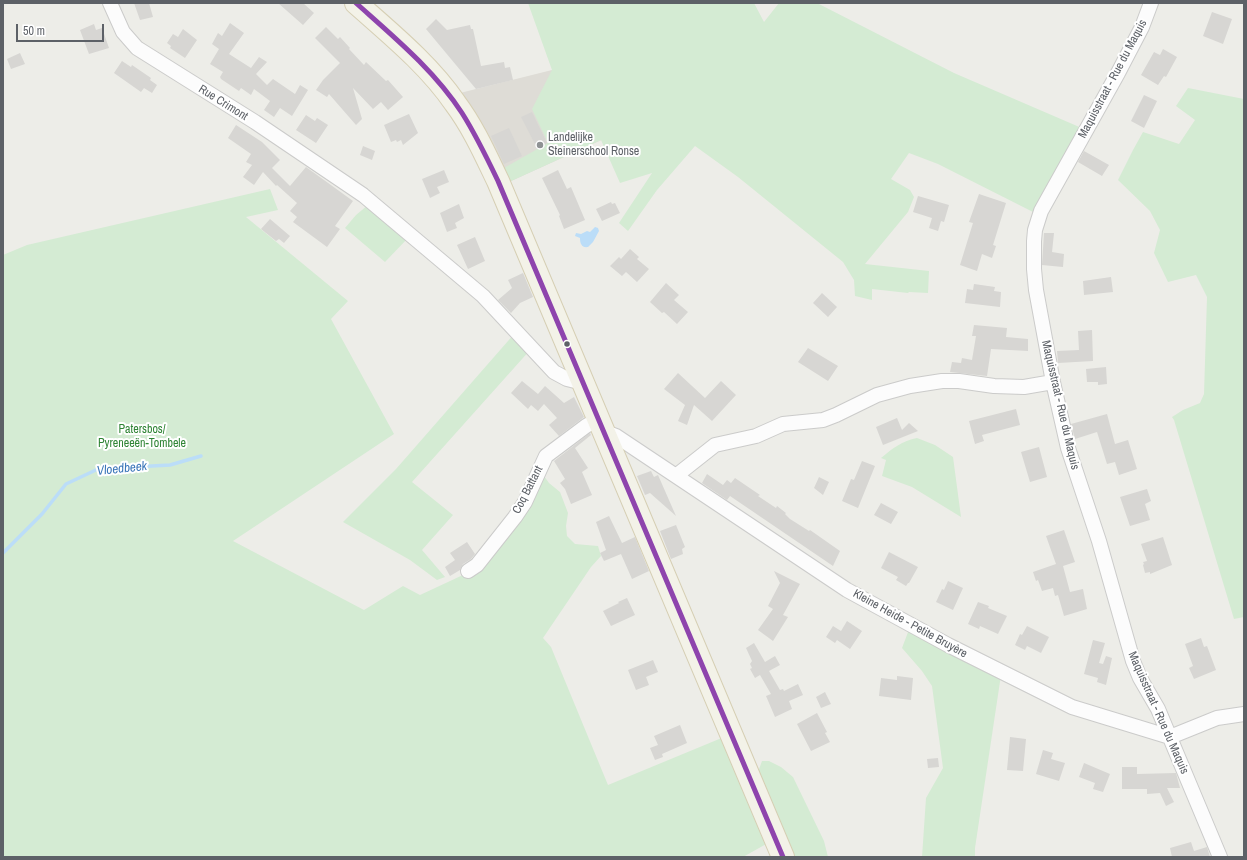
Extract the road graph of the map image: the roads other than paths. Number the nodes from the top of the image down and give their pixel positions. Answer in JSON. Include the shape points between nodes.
{"nodes":[{"id":1,"x":110,"y":3,"type":"edge"},
{"id":2,"x":356,"y":3,"type":"edge"},
{"id":3,"x":1151,"y":3,"type":"edge"},
{"id":4,"x":1053,"y":382,"type":"junction"},
{"id":5,"x":583,"y":383,"type":"junction"},
{"id":6,"x":601,"y":425,"type":"junction"},
{"id":7,"x":677,"y":476,"type":"junction"},
{"id":8,"x":468,"y":571,"type":"dead end"},
{"id":9,"x":1244,"y":714,"type":"edge"},
{"id":10,"x":1170,"y":737,"type":"junction"},
{"id":11,"x":783,"y":857,"type":"edge"},
{"id":12,"x":1220,"y":857,"type":"edge"}],
"edges":[{"from":1,"to":5,"type":"street","name":"Rue Crimont","via":[[123,32],[137,48],[255,122],[369,200],[483,296],[554,372]]},
{"from":2,"to":5,"type":"main road","via":[[422,64],[455,102],[473,130]]},
{"from":3,"to":4,"type":"street","name":"Maquisstraat - Rue du Maquis","via":[[1142,27],[1118,73],[1046,200],[1035,230],[1035,283]]},
{"from":4,"to":7,"type":"street","via":[[1024,387],[959,381],[910,386],[877,395],[823,420],[782,424],[756,436],[715,445]]},
{"from":4,"to":10,"type":"street","name":"Maquisstraat - Rue du Maquis","via":[[1068,448],[1099,541],[1132,661]]},
{"from":5,"to":6,"type":"main road"},
{"from":6,"to":7,"type":"street","name":"Kleine Heide - Petite Bruyère"},
{"from":6,"to":8,"type":"street","name":"Coq Battant","via":[[586,426],[546,456],[525,502],[484,558]]},
{"from":6,"to":11,"type":"main road"},
{"from":7,"to":10,"type":"street","name":"Kleine Heide - Petite Bruyère","via":[[847,590],[948,646],[1072,707]]},
{"from":9,"to":10,"type":"street","via":[[1218,718]]},
{"from":10,"to":12,"type":"street","name":"Maquisstraat - Rue du Maquis"}]}
